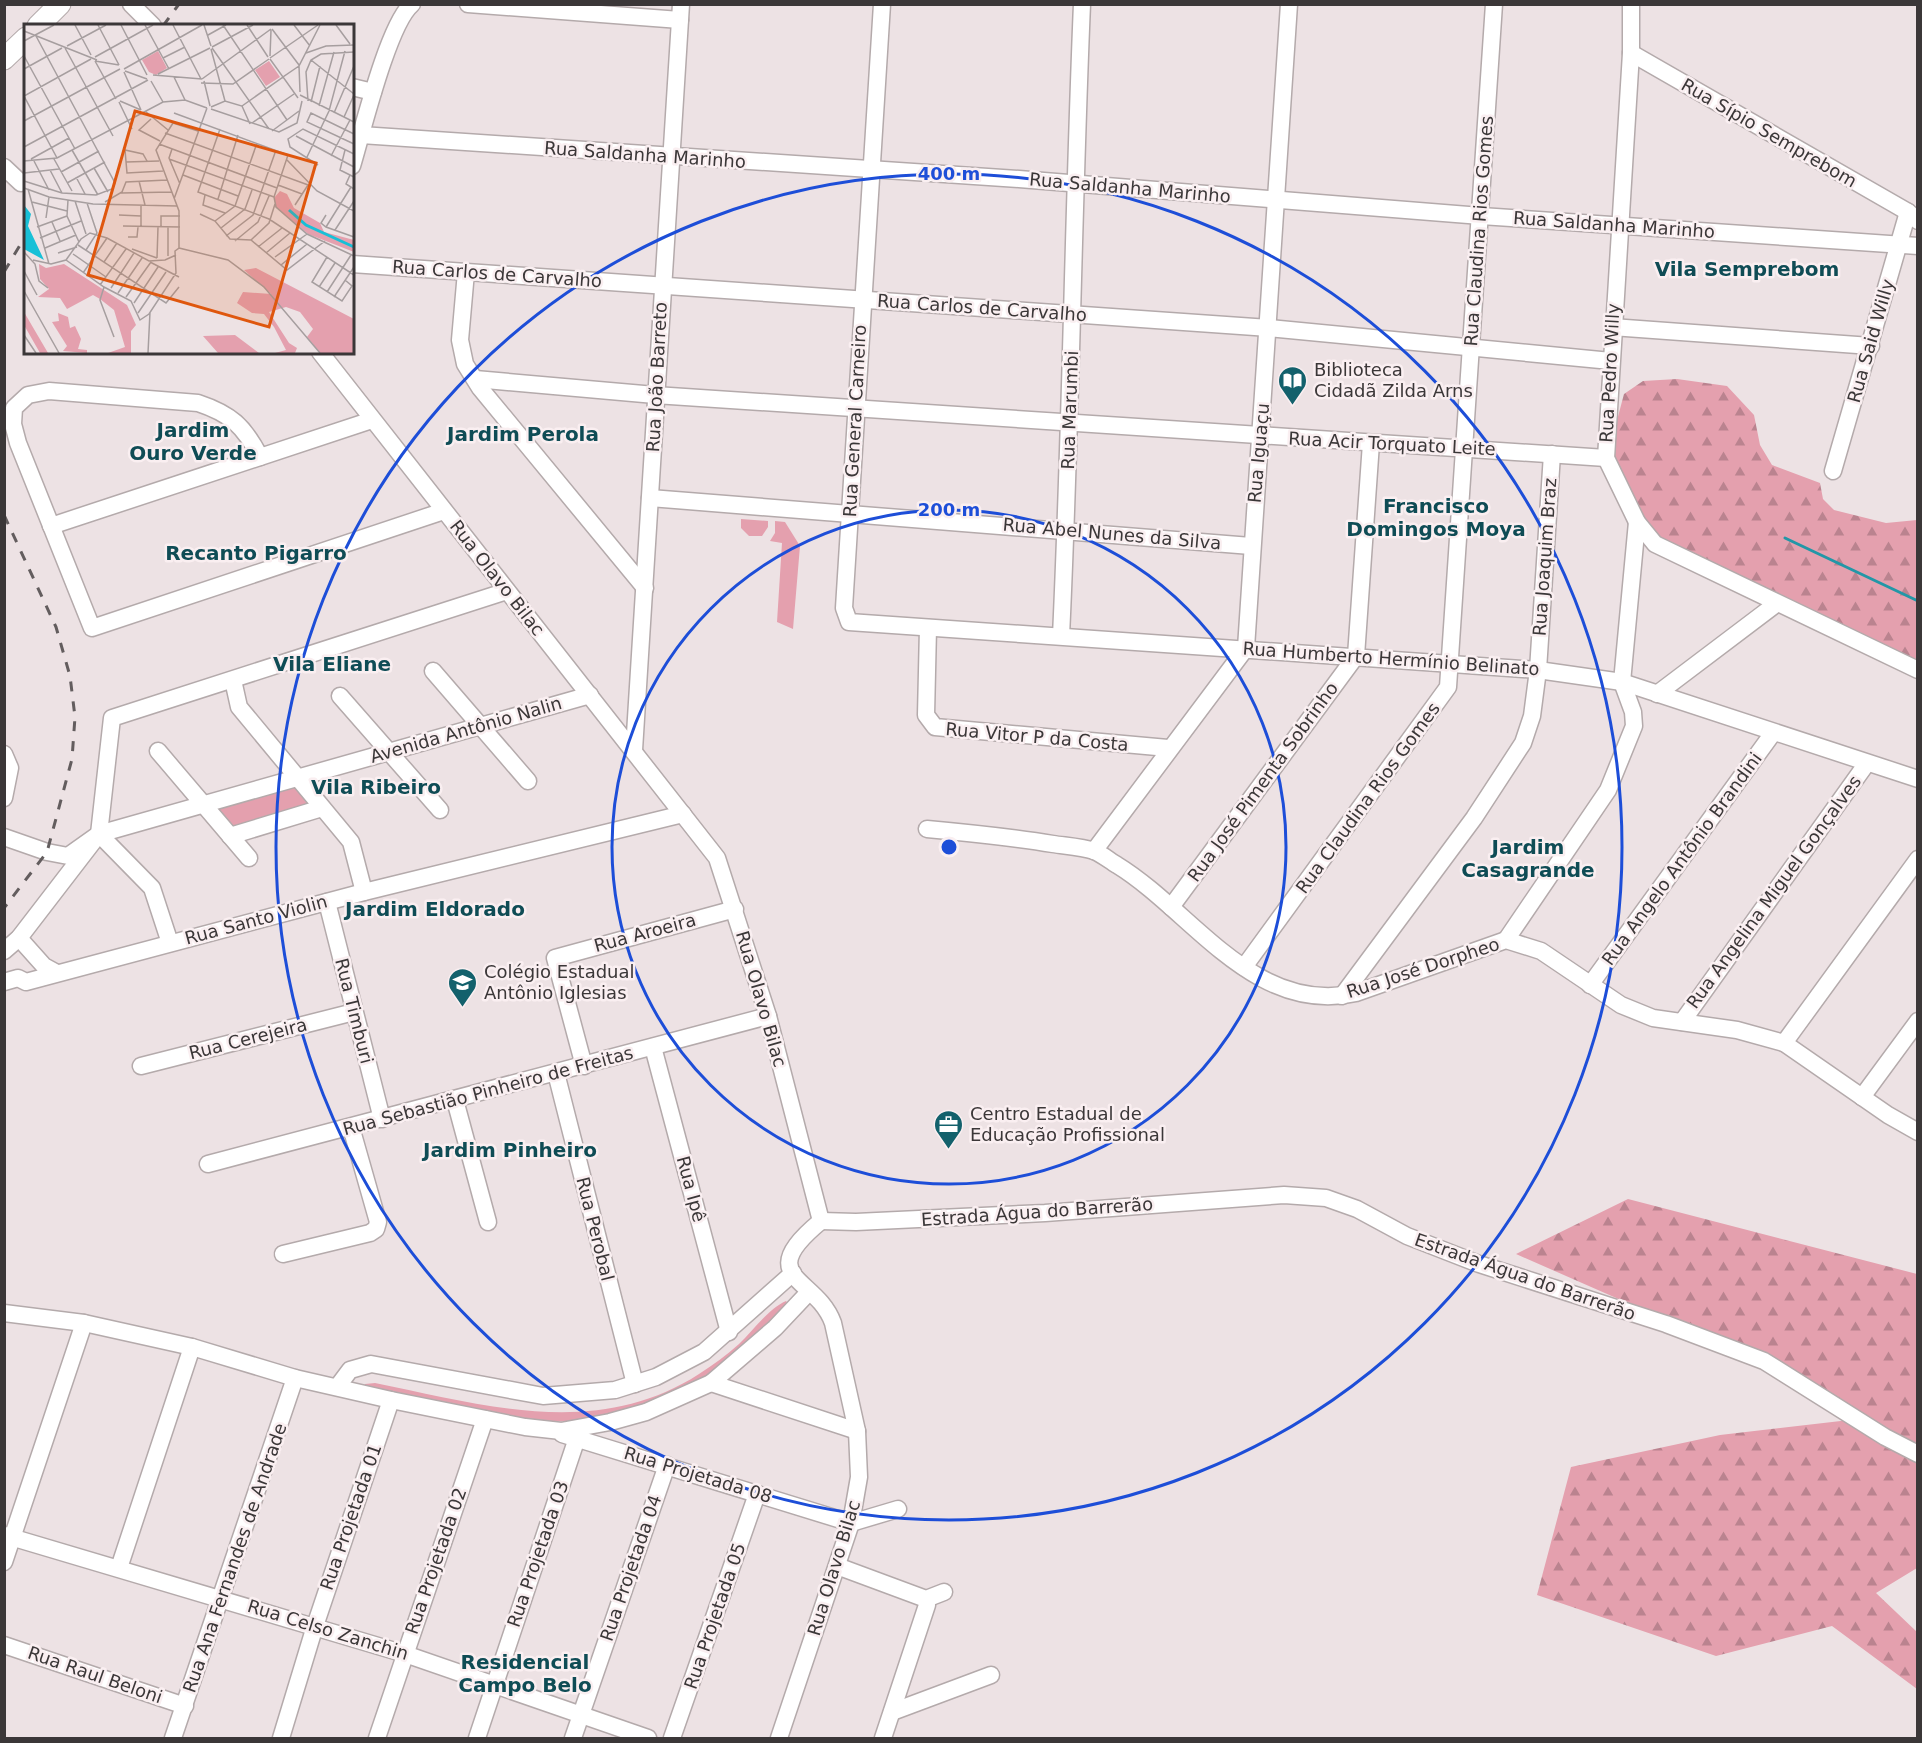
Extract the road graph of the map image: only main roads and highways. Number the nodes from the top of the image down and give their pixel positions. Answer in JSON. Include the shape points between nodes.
{"nodes":[{"id":1,"x":60,"y":4,"type":"edge"},
{"id":2,"x":40,"y":24,"type":"edge"},
{"id":3,"x":24,"y":40,"type":"edge"},
{"id":4,"x":4,"y":59,"type":"edge"}],
"edges":[{"from":1,"to":2,"type":"main road"},
{"from":3,"to":4,"type":"main road"}]}
